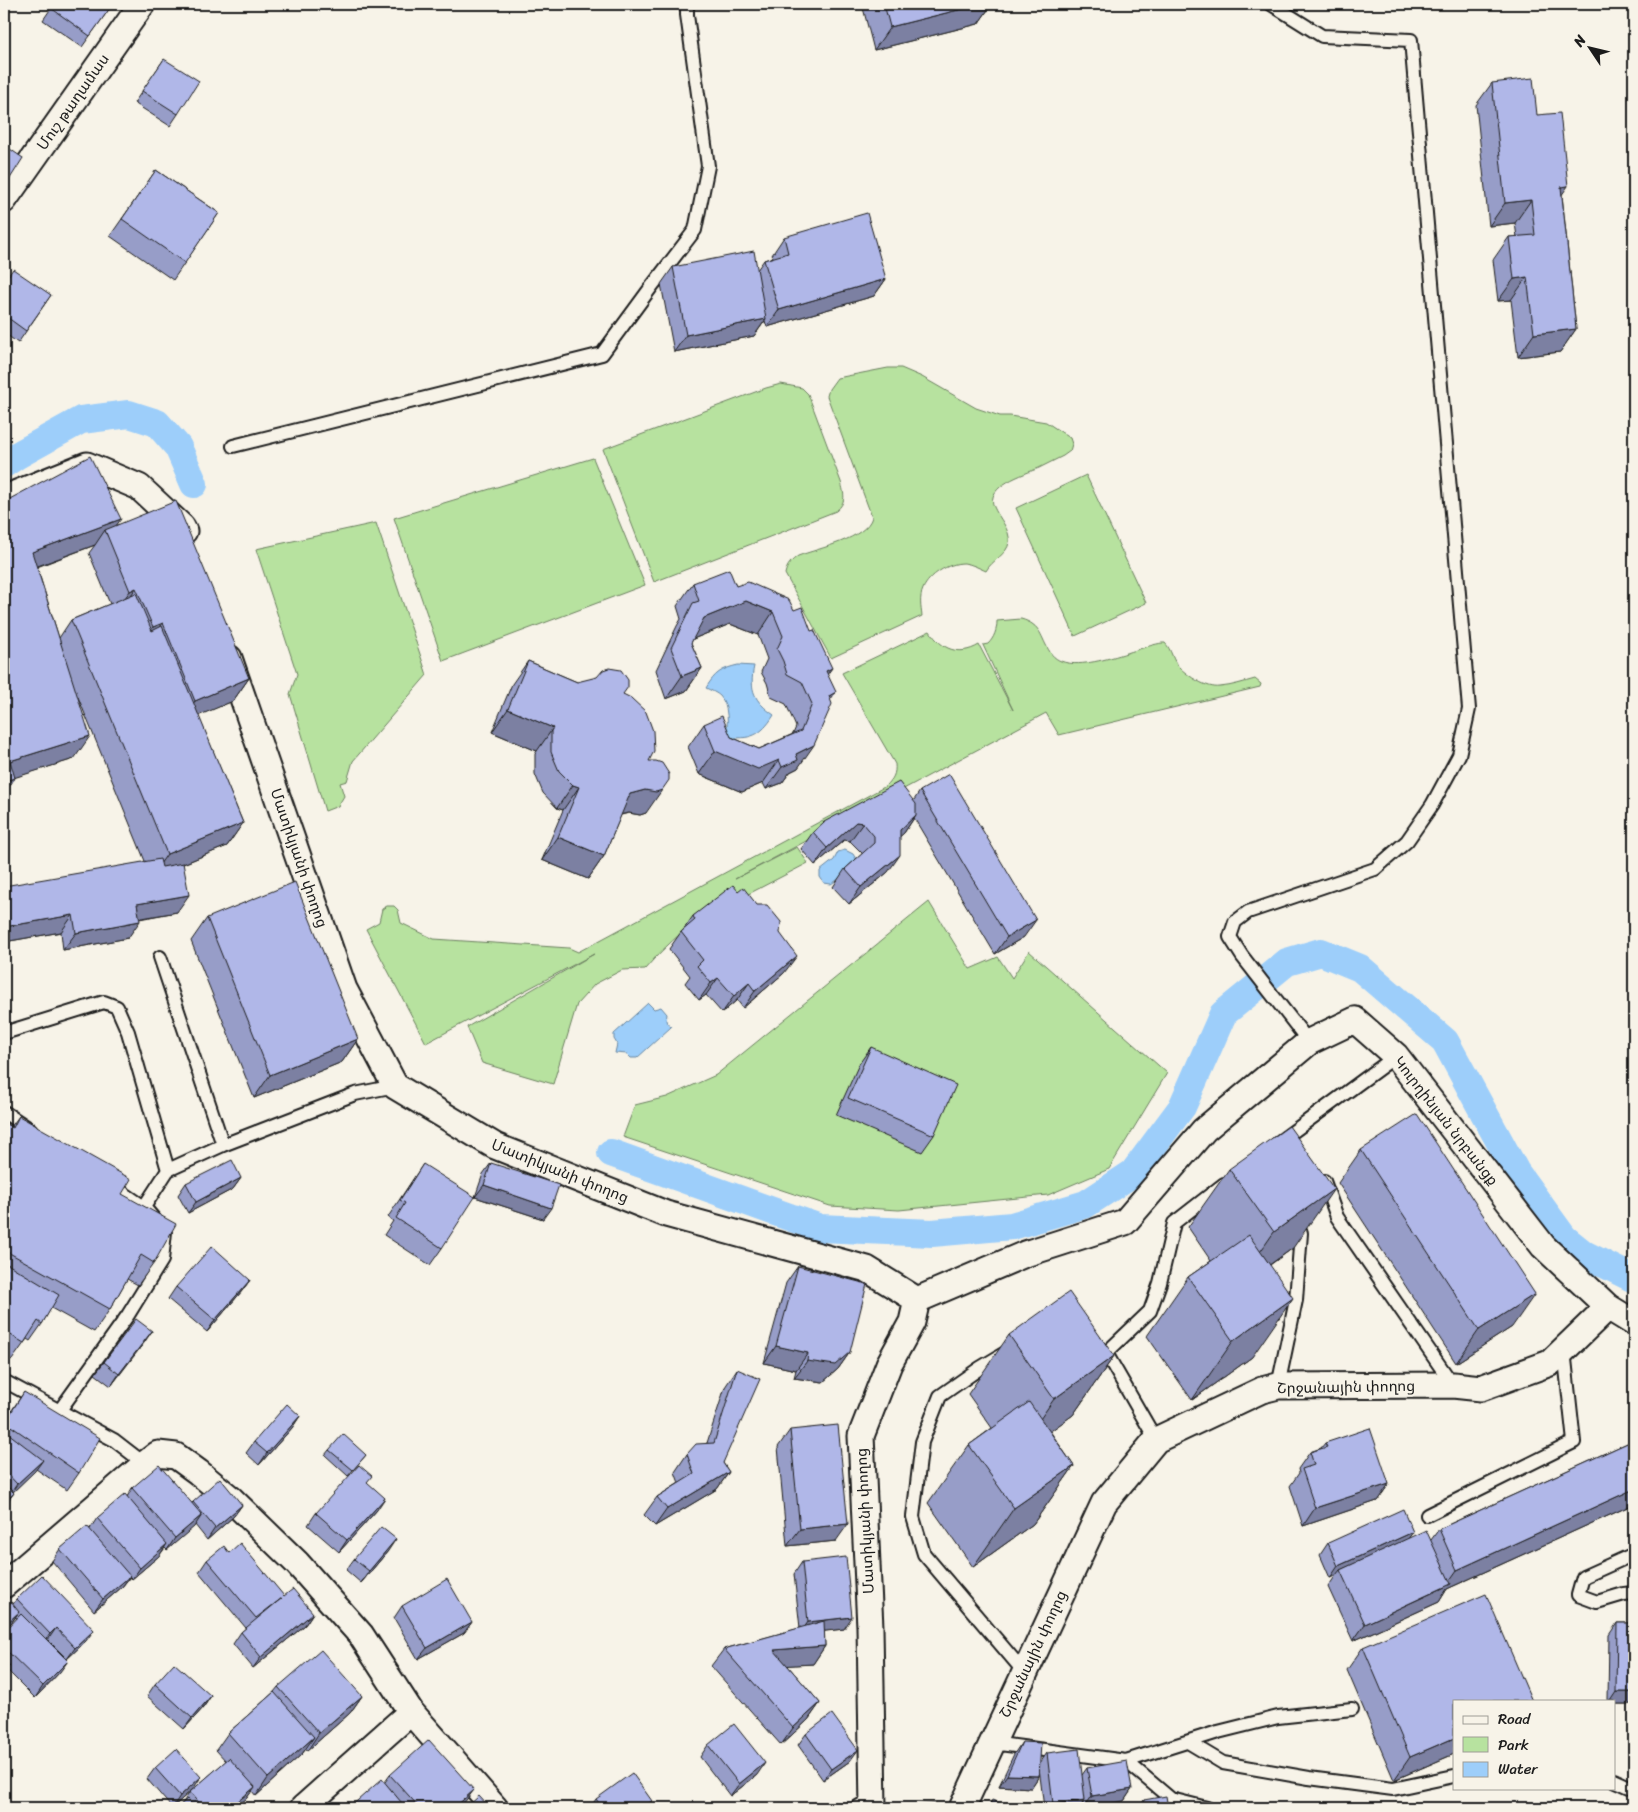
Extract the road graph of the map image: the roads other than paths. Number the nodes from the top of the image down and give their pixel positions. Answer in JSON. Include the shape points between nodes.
{"nodes":[{"id":1,"x":142,"y":4,"type":"edge"},
{"id":2,"x":688,"y":4,"type":"edge"},
{"id":3,"x":1271,"y":4,"type":"edge"},
{"id":4,"x":4,"y":200,"type":"edge"},
{"id":5,"x":233,"y":446,"type":"dead end"},
{"id":6,"x":8,"y":490,"type":"edge"},
{"id":7,"x":192,"y":555,"type":"edge"},
{"id":8,"x":222,"y":639,"type":"edge"},
{"id":9,"x":160,"y":956,"type":"dead end"},
{"id":10,"x":4,"y":1033,"type":"edge"},
{"id":11,"x":1308,"y":1042,"type":"junction"},
{"id":12,"x":1396,"y":1056,"type":"junction"},
{"id":13,"x":395,"y":1086,"type":"junction"},
{"id":14,"x":4,"y":1112,"type":"edge"},
{"id":15,"x":45,"y":1140,"type":"edge"},
{"id":16,"x":223,"y":1145,"type":"junction"},
{"id":17,"x":1267,"y":1151,"type":"edge"},
{"id":18,"x":168,"y":1170,"type":"junction"},
{"id":19,"x":1320,"y":1173,"type":"edge"},
{"id":20,"x":1236,"y":1174,"type":"edge"},
{"id":21,"x":103,"y":1179,"type":"edge"},
{"id":22,"x":144,"y":1207,"type":"junction"},
{"id":23,"x":1288,"y":1219,"type":"edge"},
{"id":24,"x":917,"y":1300,"type":"junction"},
{"id":25,"x":1608,"y":1308,"type":"junction"},
{"id":26,"x":1634,"y":1323,"type":"edge"},
{"id":27,"x":1019,"y":1344,"type":"edge"},
{"id":28,"x":1089,"y":1346,"type":"edge"},
{"id":29,"x":1564,"y":1350,"type":"junction"},
{"id":30,"x":1106,"y":1352,"type":"junction"},
{"id":31,"x":4,"y":1381,"type":"edge"},
{"id":32,"x":1453,"y":1385,"type":"junction"},
{"id":33,"x":1278,"y":1386,"type":"junction"},
{"id":34,"x":60,"y":1410,"type":"junction"},
{"id":35,"x":1156,"y":1440,"type":"junction"},
{"id":36,"x":145,"y":1464,"type":"junction"},
{"id":37,"x":1427,"y":1515,"type":"dead end"},
{"id":38,"x":1634,"y":1554,"type":"edge"},
{"id":39,"x":4,"y":1585,"type":"edge"},
{"id":40,"x":1634,"y":1592,"type":"edge"},
{"id":41,"x":1025,"y":1673,"type":"junction"},
{"id":42,"x":1352,"y":1709,"type":"dead end"},
{"id":43,"x":411,"y":1712,"type":"junction"},
{"id":44,"x":1188,"y":1742,"type":"junction"},
{"id":45,"x":992,"y":1743,"type":"junction"},
{"id":46,"x":1126,"y":1761,"type":"junction"},
{"id":47,"x":1453,"y":1776,"type":"edge"},
{"id":48,"x":1616,"y":1781,"type":"edge"},
{"id":49,"x":1634,"y":1789,"type":"edge"},
{"id":50,"x":867,"y":1805,"type":"edge"},
{"id":51,"x":303,"y":1808,"type":"edge"},
{"id":52,"x":495,"y":1808,"type":"edge"},
{"id":53,"x":962,"y":1808,"type":"edge"},
{"id":54,"x":1207,"y":1808,"type":"edge"}],
"edges":[{"from":1,"to":4,"type":"street","name":"Մուշ թաղամաս"},
{"from":2,"to":5,"type":"lane","via":[[708,166],[695,230],[602,354]]},
{"from":3,"to":11,"type":"lane","via":[[1322,36],[1411,40],[1469,709],[1459,755],[1432,805],[1407,841],[1375,869],[1248,912],[1235,922],[1230,937]]},
{"from":6,"to":7,"type":"street","via":[[86,465],[139,487],[182,527]]},
{"from":8,"to":13,"type":"street","name":"Մատիկյանի փողոց","via":[[344,989]]},
{"from":9,"to":16,"type":"lane"},
{"from":10,"to":18,"type":"lane","via":[[104,1002],[117,1007],[128,1032]]},
{"from":11,"to":12,"type":"street","name":"Կուրղինյան նրբանցք","via":[[1355,1020]]},
{"from":11,"to":24,"type":"street","name":"Կուրղինյան նրբանցք","via":[[1204,1130],[1125,1222],[1025,1254]]},
{"from":12,"to":17,"type":"lane"},
{"from":12,"to":25,"type":"street","name":"Կուրղինյան նրբանցք","via":[[1543,1246]]},
{"from":13,"to":16,"type":"lane","via":[[355,1094]]},
{"from":13,"to":24,"type":"street","name":"Մատիկյանի փողոց","via":[[495,1146],[666,1214],[867,1269]]},
{"from":14,"to":15,"type":"lane"},
{"from":16,"to":18,"type":"lane"},
{"from":18,"to":22,"type":"lane"},
{"from":19,"to":32,"type":"lane","via":[[1338,1217]]},
{"from":20,"to":30,"type":"lane","via":[[1174,1223],[1150,1311]]},
{"from":21,"to":22,"type":"lane"},
{"from":22,"to":34,"type":"lane","via":[[164,1232],[162,1260],[128,1315]]},
{"from":23,"to":33,"type":"lane","via":[[1301,1233],[1296,1300]]},
{"from":24,"to":50,"type":"street","name":"Մատիկյանի փողոց","via":[[912,1322],[889,1364],[861,1436],[870,1627]]},
{"from":25,"to":26,"type":"street","name":"Կուրղինյան նրբանցք"},
{"from":25,"to":29,"type":"street","name":"Շրջանային փողոց"},
{"from":27,"to":41,"type":"lane","via":[[940,1396],[922,1442],[913,1517],[924,1554]]},
{"from":28,"to":30,"type":"lane"},
{"from":29,"to":32,"type":"street","name":"Շրջանային փողոց","via":[[1550,1363],[1481,1388]]},
{"from":29,"to":37,"type":"lane","via":[[1574,1442]]},
{"from":30,"to":35,"type":"lane"},
{"from":31,"to":34,"type":"lane"},
{"from":32,"to":33,"type":"street","name":"Շրջանային փողոց"},
{"from":33,"to":35,"type":"street","name":"Շրջանային փողոց","via":[[1262,1390]]},
{"from":34,"to":36,"type":"lane","via":[[114,1440]]},
{"from":35,"to":41,"type":"street","name":"Շրջանային փողոց","via":[[1104,1503]]},
{"from":36,"to":39,"type":"street"},
{"from":36,"to":43,"type":"street","via":[[158,1454],[176,1456],[231,1499],[297,1563],[361,1635]]},
{"from":38,"to":40,"type":"lane","via":[[1583,1577],[1578,1595],[1597,1602]]},
{"from":41,"to":45,"type":"street","name":"Շրջանային փողոց"},
{"from":42,"to":44,"type":"lane","via":[[1278,1716]]},
{"from":43,"to":51,"type":"street"},
{"from":43,"to":52,"type":"street"},
{"from":44,"to":46,"type":"lane"},
{"from":44,"to":47,"type":"lane","via":[[1223,1763],[1375,1787],[1393,1789]]},
{"from":45,"to":46,"type":"lane"},
{"from":45,"to":53,"type":"street","name":"Շրջանային փողոց"},
{"from":46,"to":54,"type":"lane","via":[[1171,1799]]},
{"from":48,"to":49,"type":"lane"}]}
